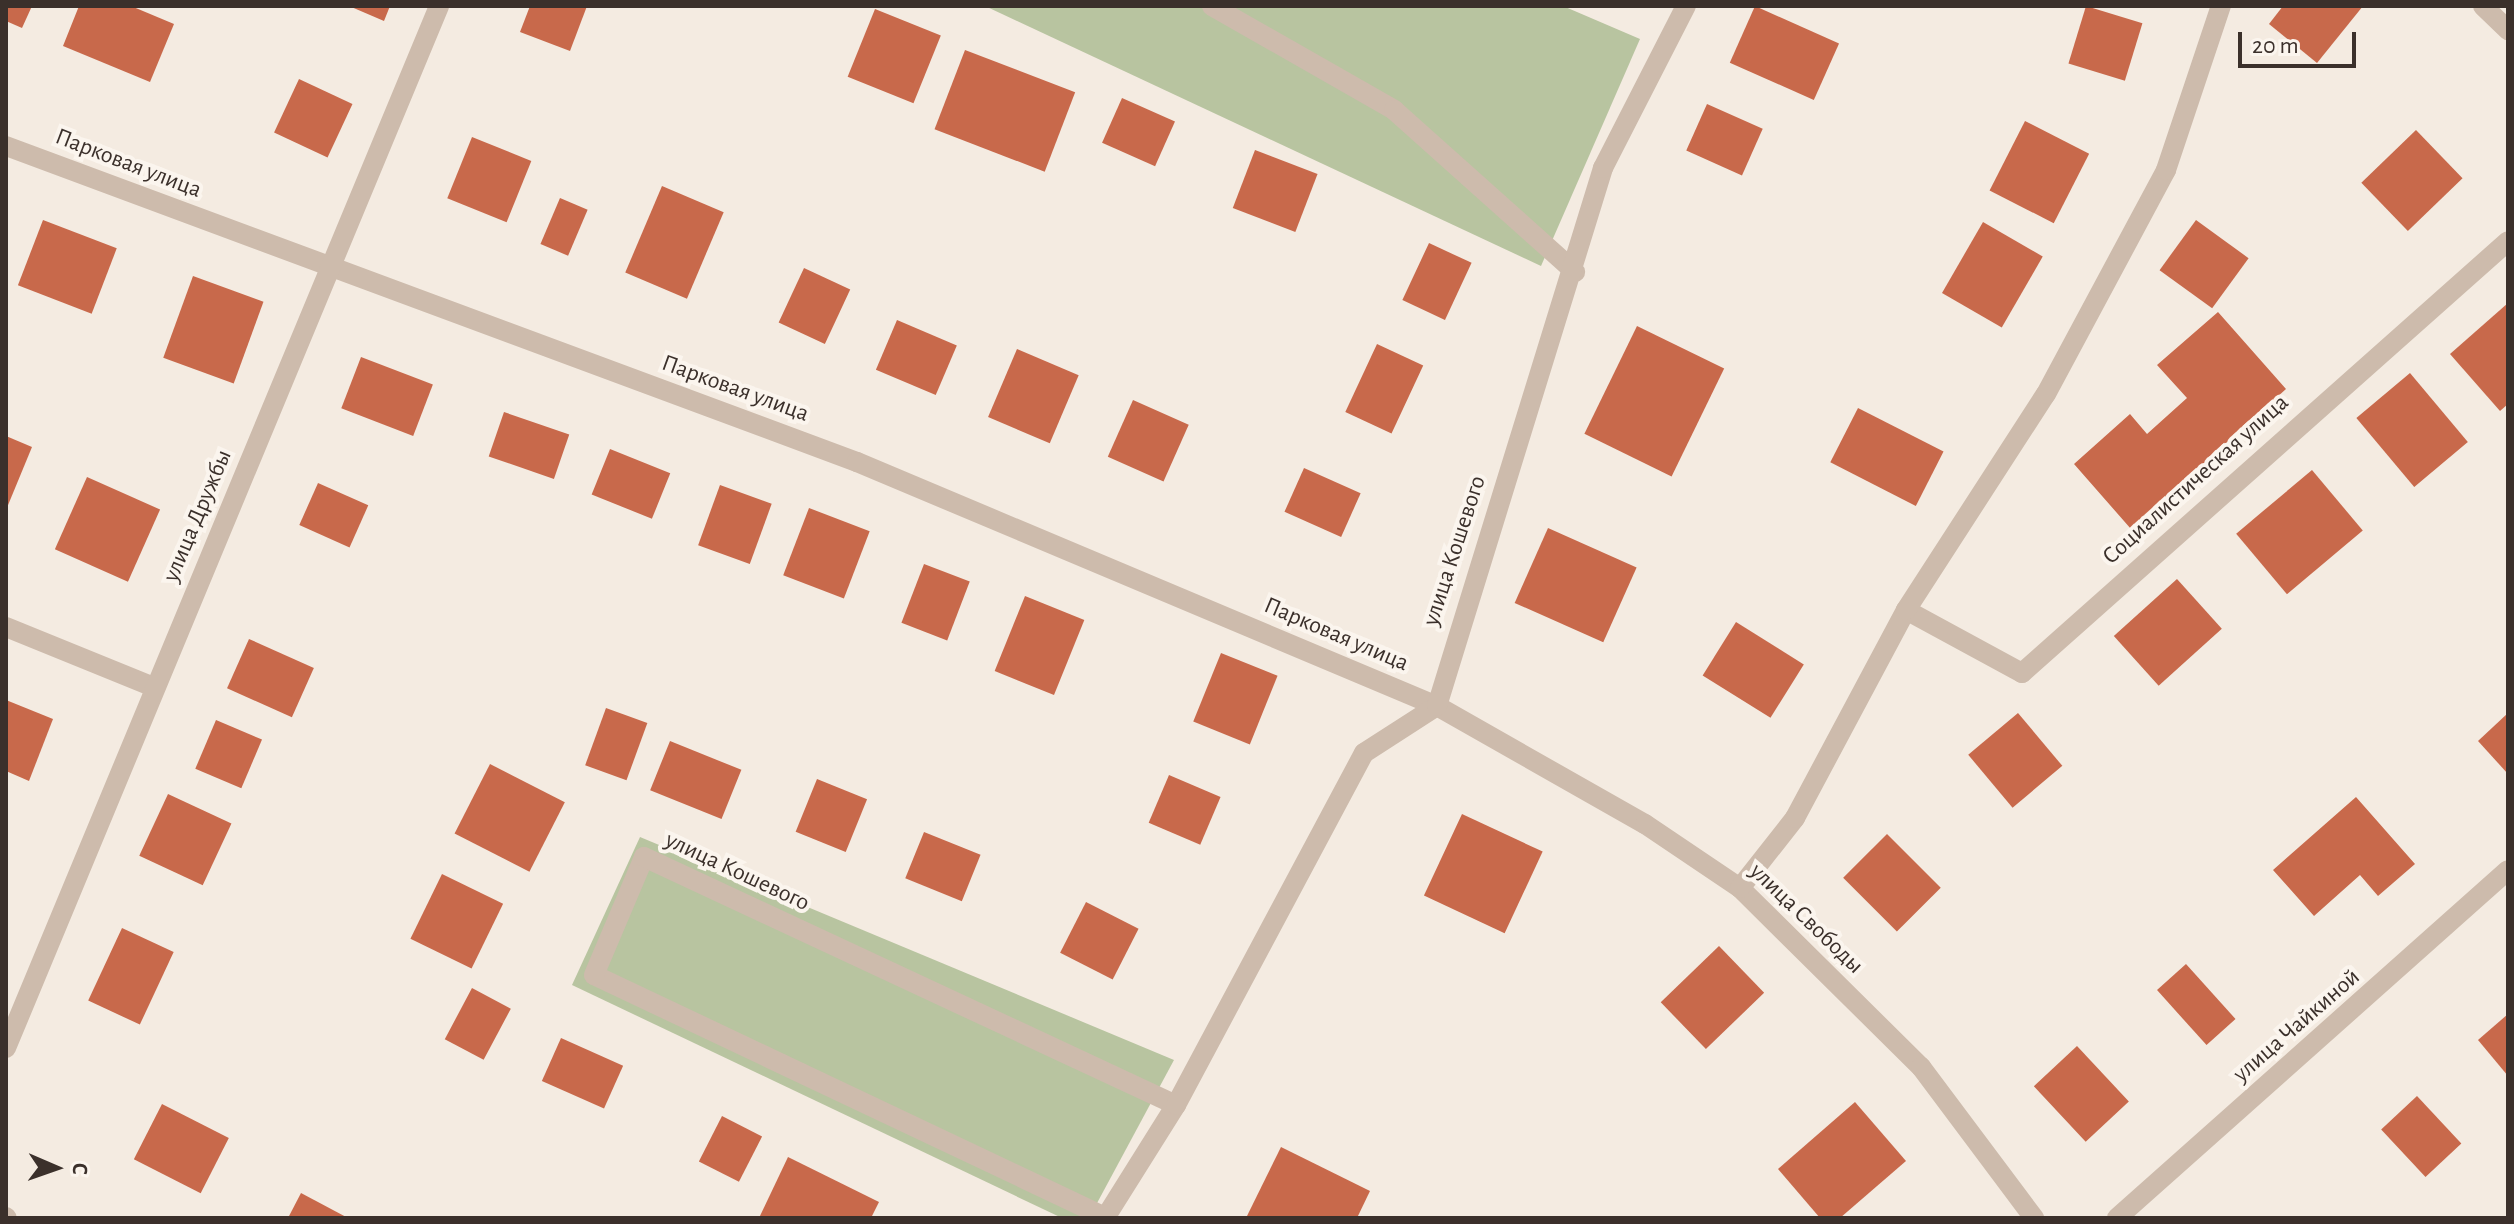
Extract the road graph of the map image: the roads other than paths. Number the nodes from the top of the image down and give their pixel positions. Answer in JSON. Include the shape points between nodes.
{"nodes":[{"id":1,"x":439,"y":6,"type":"edge"},
{"id":2,"x":1212,"y":6,"type":"edge"},
{"id":3,"x":1686,"y":6,"type":"edge"},
{"id":4,"x":2221,"y":6,"type":"edge"},
{"id":5,"x":2483,"y":6,"type":"edge"},
{"id":6,"x":2508,"y":30,"type":"edge"},
{"id":7,"x":6,"y":146,"type":"edge"},
{"id":8,"x":2508,"y":241,"type":"edge"},
{"id":9,"x":331,"y":268,"type":"junction"},
{"id":10,"x":1575,"y":272,"type":"junction"},
{"id":11,"x":1906,"y":610,"type":"junction"},
{"id":12,"x":6,"y":627,"type":"edge"},
{"id":13,"x":154,"y":687,"type":"junction"},
{"id":14,"x":1437,"y":706,"type":"junction"},
{"id":15,"x":2508,"y":870,"type":"edge"},
{"id":16,"x":1740,"y":888,"type":"junction"},
{"id":17,"x":6,"y":1048,"type":"edge"},
{"id":18,"x":1176,"y":1105,"type":"junction"},
{"id":19,"x":1105,"y":1218,"type":"edge"},
{"id":20,"x":2034,"y":1218,"type":"edge"},
{"id":21,"x":2117,"y":1218,"type":"edge"}],
"edges":[{"from":1,"to":9,"type":"street","name":"улица Дружбы"},
{"from":2,"to":10,"type":"street","via":[[1394,110]]},
{"from":3,"to":10,"type":"street","name":"улица Кошевого","via":[[1603,168]]},
{"from":4,"to":11,"type":"street","via":[[2166,170],[2046,394]]},
{"from":5,"to":6,"type":"street"},
{"from":7,"to":9,"type":"street","name":"Парковая улица"},
{"from":8,"to":11,"type":"street","name":"Социалистическая улица","via":[[2022,673]]},
{"from":9,"to":13,"type":"street","name":"улица Дружбы"},
{"from":9,"to":14,"type":"street","name":"Парковая улица","via":[[857,462]]},
{"from":10,"to":14,"type":"street","name":"улица Кошевого","via":[[1462,609]]},
{"from":11,"to":16,"type":"street","via":[[1795,818]]},
{"from":12,"to":13,"type":"street"},
{"from":13,"to":17,"type":"street","name":"улица Дружбы"},
{"from":14,"to":16,"type":"street","name":"улица Свободы","via":[[1645,824]]},
{"from":14,"to":18,"type":"street","name":"улица Кошевого","via":[[1364,753]]},
{"from":15,"to":21,"type":"street","name":"улица Чайкиной"},
{"from":16,"to":20,"type":"street","name":"улица Свободы","via":[[1921,1067]]},
{"from":18,"to":19,"type":"street","name":"улица Кошевого"},
{"from":18,"to":19,"type":"street","name":"улица Кошевого","via":[[644,857],[594,975]]}]}
